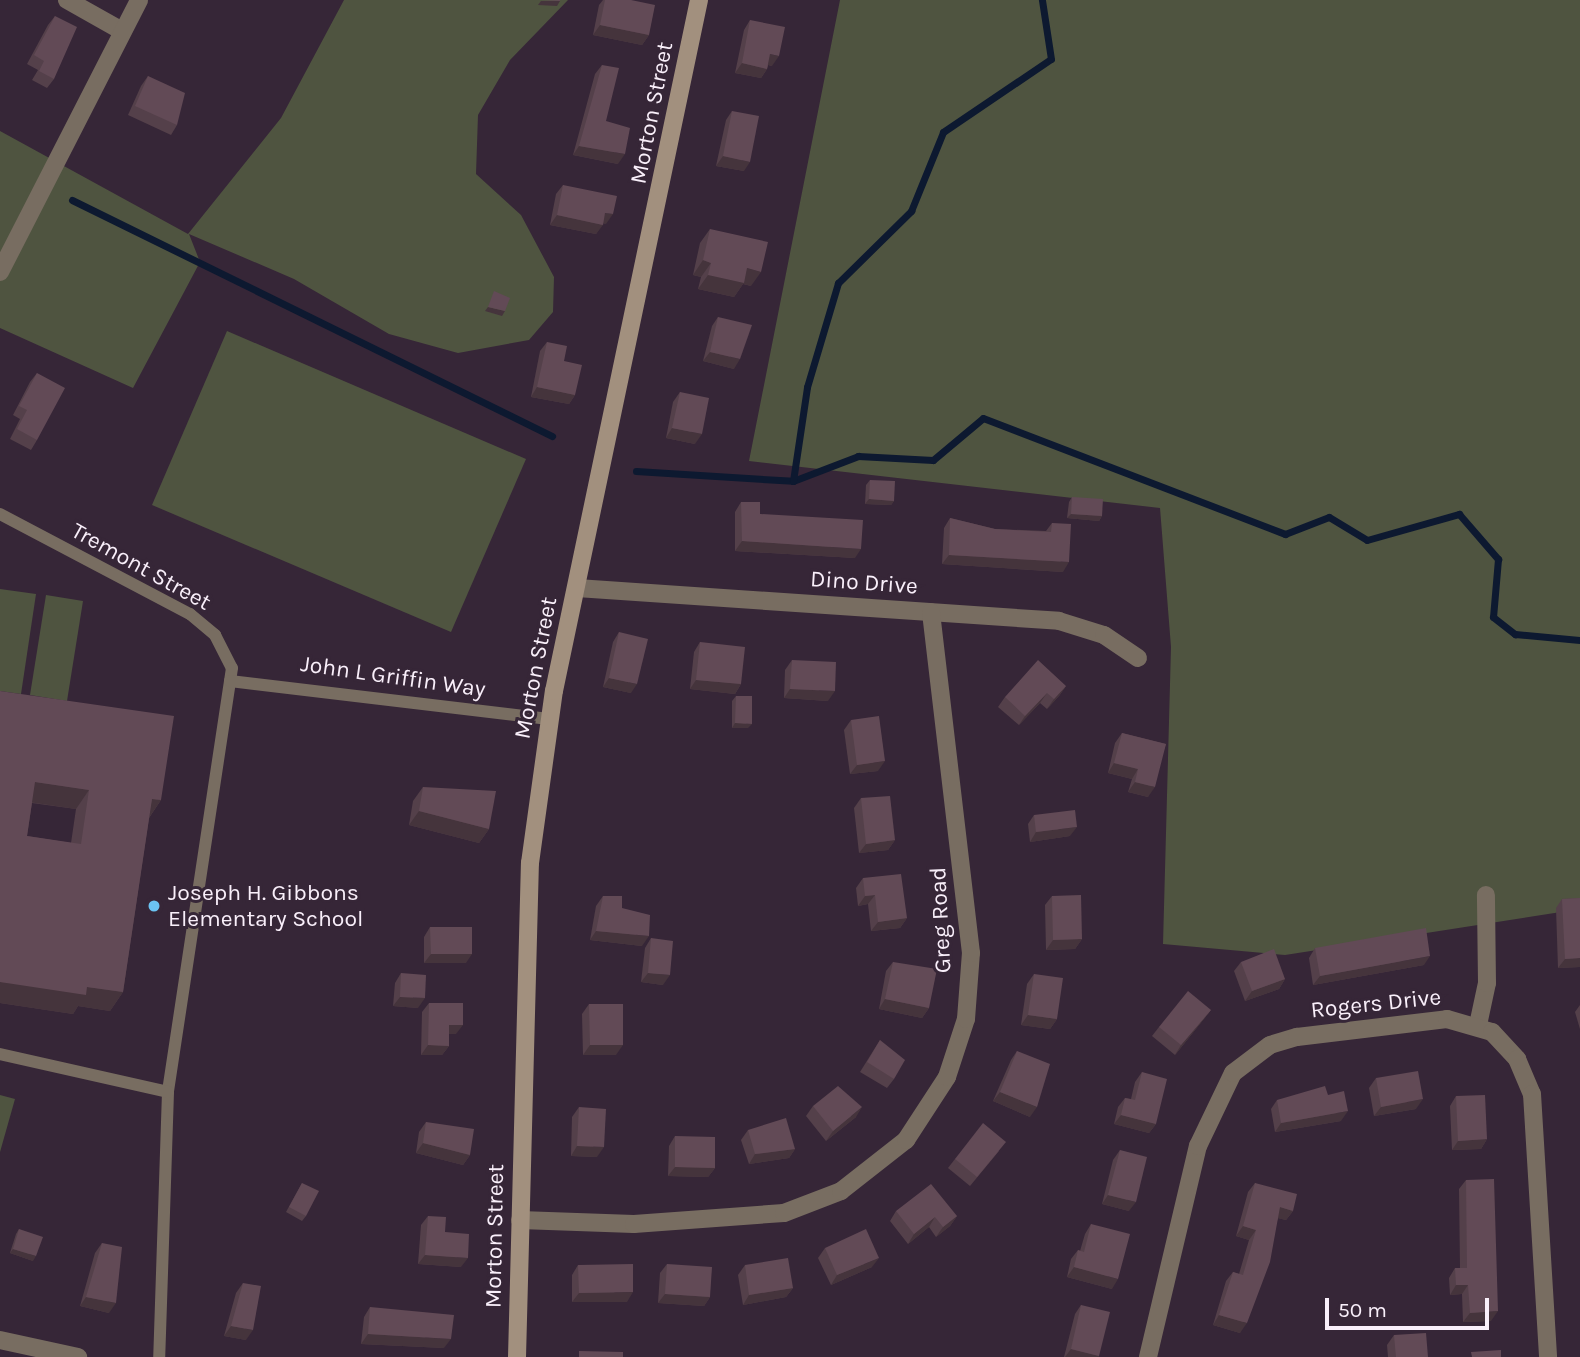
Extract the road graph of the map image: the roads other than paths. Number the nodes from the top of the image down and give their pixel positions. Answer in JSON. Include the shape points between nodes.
{"nodes":[{"id":1,"x":67,"y":0,"type":"edge"},
{"id":2,"x":139,"y":0,"type":"edge"},
{"id":3,"x":699,"y":0,"type":"edge"},
{"id":4,"x":122,"y":31,"type":"junction"},
{"id":5,"x":0,"y":272,"type":"edge"},
{"id":6,"x":0,"y":514,"type":"edge"},
{"id":7,"x":577,"y":588,"type":"junction"},
{"id":8,"x":931,"y":612,"type":"junction"},
{"id":9,"x":1138,"y":658,"type":"dead end"},
{"id":10,"x":230,"y":681,"type":"junction"},
{"id":11,"x":549,"y":719,"type":"junction"},
{"id":12,"x":1486,"y":895,"type":"dead end"},
{"id":13,"x":1478,"y":1025,"type":"junction"},
{"id":14,"x":0,"y":1054,"type":"edge"},
{"id":15,"x":168,"y":1092,"type":"junction"},
{"id":16,"x":520,"y":1220,"type":"junction"},
{"id":17,"x":0,"y":1340,"type":"edge"},
{"id":18,"x":78,"y":1357,"type":"edge"},
{"id":19,"x":159,"y":1357,"type":"edge"},
{"id":20,"x":517,"y":1357,"type":"edge"},
{"id":21,"x":1149,"y":1357,"type":"edge"},
{"id":22,"x":1548,"y":1357,"type":"edge"}],
"edges":[{"from":1,"to":4,"type":"street"},
{"from":2,"to":4,"type":"street"},
{"from":3,"to":7,"type":"street","name":"Morton Street"},
{"from":4,"to":5,"type":"street"},
{"from":6,"to":10,"type":"lane","name":"Tremont Street","via":[[190,614],[223,647]]},
{"from":7,"to":8,"type":"street","name":"Dino Drive"},
{"from":7,"to":11,"type":"street","name":"Morton Street"},
{"from":8,"to":9,"type":"street","name":"Dino Drive","via":[[1059,621],[1104,635]]},
{"from":8,"to":16,"type":"street","name":"Greg Road","via":[[971,953],[966,1019],[947,1077],[906,1140],[841,1191],[784,1213],[634,1224]]},
{"from":10,"to":11,"type":"lane","name":"John L Griffin Way"},
{"from":10,"to":15,"type":"lane"},
{"from":11,"to":16,"type":"street","name":"Morton Street","via":[[530,863]]},
{"from":12,"to":13,"type":"street","via":[[1487,983]]},
{"from":13,"to":21,"type":"street","name":"Rogers Drive","via":[[1426,1020],[1297,1037],[1270,1045],[1233,1073],[1198,1146]]},
{"from":13,"to":22,"type":"street","via":[[1517,1059],[1532,1094]]},
{"from":14,"to":15,"type":"lane"},
{"from":15,"to":19,"type":"lane"},
{"from":16,"to":20,"type":"street","name":"Morton Street"},
{"from":17,"to":18,"type":"street"}]}
